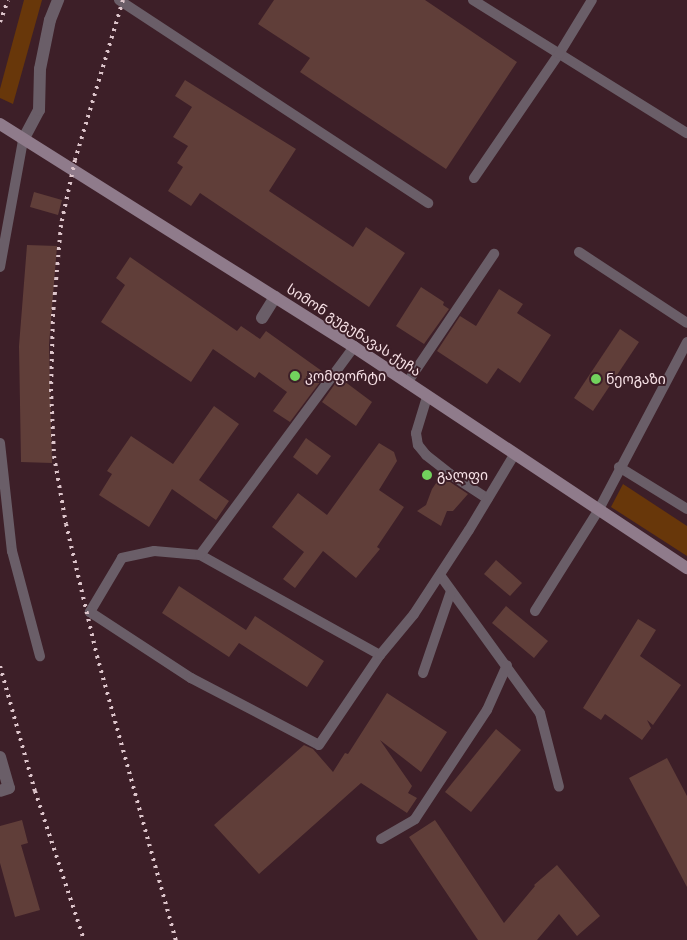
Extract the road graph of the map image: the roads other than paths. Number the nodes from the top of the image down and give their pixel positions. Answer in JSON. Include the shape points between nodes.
{"nodes":[{"id":1,"x":58,"y":0,"type":"edge"},
{"id":2,"x":119,"y":0,"type":"edge"},
{"id":3,"x":473,"y":0,"type":"edge"},
{"id":4,"x":592,"y":0,"type":"edge"},
{"id":5,"x":559,"y":54,"type":"junction"},
{"id":6,"x":0,"y":124,"type":"edge"},
{"id":7,"x":687,"y":133,"type":"edge"},
{"id":8,"x":23,"y":140,"type":"junction"},
{"id":9,"x":474,"y":178,"type":"dead end"},
{"id":10,"x":428,"y":203,"type":"dead end"},
{"id":11,"x":579,"y":252,"type":"dead end"},
{"id":12,"x":494,"y":254,"type":"dead end"},
{"id":13,"x":0,"y":267,"type":"edge"},
{"id":14,"x":275,"y":297,"type":"junction"},
{"id":15,"x":262,"y":318,"type":"dead end"},
{"id":16,"x":687,"y":323,"type":"edge"},
{"id":17,"x":687,"y":342,"type":"edge"},
{"id":18,"x":354,"y":347,"type":"junction"},
{"id":19,"x":407,"y":383,"type":"junction"},
{"id":20,"x":427,"y":397,"type":"junction"},
{"id":21,"x":0,"y":443,"type":"edge"},
{"id":22,"x":514,"y":455,"type":"junction"},
{"id":23,"x":619,"y":467,"type":"junction"},
{"id":24,"x":488,"y":499,"type":"junction"},
{"id":25,"x":687,"y":509,"type":"edge"},
{"id":26,"x":598,"y":511,"type":"junction"},
{"id":27,"x":200,"y":555,"type":"junction"},
{"id":28,"x":687,"y":568,"type":"edge"},
{"id":29,"x":440,"y":575,"type":"junction"},
{"id":30,"x":451,"y":590,"type":"junction"},
{"id":31,"x":535,"y":611,"type":"dead end"},
{"id":32,"x":380,"y":655,"type":"junction"},
{"id":33,"x":40,"y":656,"type":"dead end"},
{"id":34,"x":507,"y":665,"type":"junction"},
{"id":35,"x":424,"y":673,"type":"dead end"},
{"id":36,"x":0,"y":757,"type":"edge"},
{"id":37,"x":559,"y":787,"type":"dead end"},
{"id":38,"x":0,"y":791,"type":"edge"},
{"id":39,"x":381,"y":839,"type":"dead end"}],
"edges":[{"from":1,"to":8,"type":"street","via":[[50,20],[40,69],[39,110]]},
{"from":2,"to":10,"type":"lane"},
{"from":3,"to":5,"type":"lane"},
{"from":4,"to":5,"type":"lane"},
{"from":5,"to":7,"type":"lane"},
{"from":5,"to":9,"type":"lane"},
{"from":6,"to":8,"type":"main road","name":"სიმონ გუგუნავას ქუჩა"},
{"from":8,"to":13,"type":"lane"},
{"from":8,"to":14,"type":"main road","name":"სიმონ გუგუნავას ქუჩა"},
{"from":11,"to":16,"type":"lane"},
{"from":12,"to":19,"type":"lane"},
{"from":14,"to":15,"type":"street"},
{"from":14,"to":18,"type":"main road","name":"სიმონ გუგუნავას ქუჩა"},
{"from":17,"to":23,"type":"lane"},
{"from":18,"to":19,"type":"main road","name":"სიმონ გუგუნავას ქუჩა"},
{"from":18,"to":27,"type":"lane"},
{"from":19,"to":20,"type":"main road","name":"სიმონ გუგუნავას ქუჩა"},
{"from":20,"to":22,"type":"main road","name":"სიმონ გუგუნავას ქუჩა"},
{"from":20,"to":24,"type":"lane","via":[[416,433],[418,445],[450,474]]},
{"from":21,"to":33,"type":"lane","via":[[12,551]]},
{"from":22,"to":24,"type":"lane"},
{"from":22,"to":26,"type":"main road","name":"სიმონ გუგუნავას ქუჩა"},
{"from":23,"to":25,"type":"lane"},
{"from":23,"to":26,"type":"lane"},
{"from":24,"to":29,"type":"lane"},
{"from":26,"to":28,"type":"main road","name":"სიმონ გუგუნავას ქუჩა"},
{"from":26,"to":31,"type":"lane"},
{"from":27,"to":32,"type":"lane"},
{"from":27,"to":32,"type":"lane","via":[[154,551],[122,558],[90,612],[191,678],[319,745]]},
{"from":29,"to":30,"type":"lane"},
{"from":29,"to":32,"type":"lane","via":[[414,614]]},
{"from":30,"to":34,"type":"lane"},
{"from":30,"to":35,"type":"lane"},
{"from":34,"to":37,"type":"lane","via":[[540,713]]},
{"from":34,"to":39,"type":"lane","via":[[488,710],[415,819]]},
{"from":36,"to":38,"type":"street","via":[[9,788]]}]}
